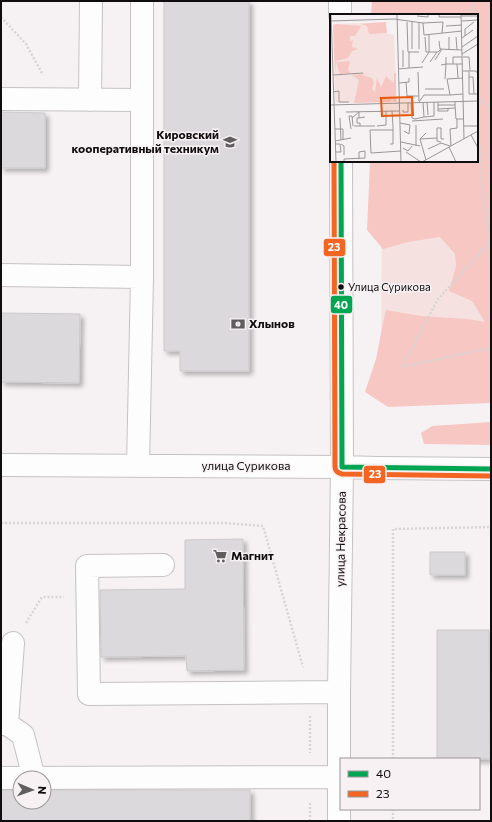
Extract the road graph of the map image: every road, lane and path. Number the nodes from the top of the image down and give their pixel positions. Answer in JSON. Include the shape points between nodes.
{"nodes":[{"id":1,"x":91,"y":1,"type":"edge"},
{"id":2,"x":142,"y":1,"type":"edge"},
{"id":3,"x":340,"y":1,"type":"edge"},
{"id":4,"x":473,"y":1,"type":"edge"},
{"id":5,"x":340,"y":14,"type":"edge"},
{"id":6,"x":473,"y":14,"type":"edge"},
{"id":7,"x":1,"y":18,"type":"edge"},
{"id":8,"x":478,"y":98,"type":"edge"},
{"id":9,"x":1,"y":99,"type":"edge"},
{"id":10,"x":58,"y":100,"type":"junction"},
{"id":11,"x":90,"y":100,"type":"junction"},
{"id":12,"x":142,"y":100,"type":"junction"},
{"id":13,"x":491,"y":108,"type":"edge"},
{"id":14,"x":478,"y":138,"type":"edge"},
{"id":15,"x":341,"y":162,"type":"edge"},
{"id":16,"x":490,"y":241,"type":"edge"},
{"id":17,"x":1,"y":275,"type":"edge"},
{"id":18,"x":142,"y":277,"type":"junction"},
{"id":19,"x":491,"y":349,"type":"edge"},
{"id":20,"x":1,"y":465,"type":"edge"},
{"id":21,"x":138,"y":466,"type":"junction"},
{"id":22,"x":342,"y":467,"type":"junction"},
{"id":23,"x":491,"y":469,"type":"edge"},
{"id":24,"x":1,"y":523,"type":"edge"},
{"id":25,"x":263,"y":526,"type":"dead end"},
{"id":26,"x":491,"y":527,"type":"edge"},
{"id":27,"x":163,"y":565,"type":"dead end"},
{"id":28,"x":65,"y":597,"type":"dead end"},
{"id":29,"x":13,"y":643,"type":"joint"},
{"id":30,"x":339,"y":692,"type":"junction"},
{"id":31,"x":4,"y":724,"type":"edge"},
{"id":32,"x":393,"y":758,"type":"edge"},
{"id":33,"x":32,"y":770,"type":"edge"},
{"id":34,"x":339,"y":777,"type":"junction"},
{"id":35,"x":1,"y":778,"type":"edge"},
{"id":36,"x":12,"y":778,"type":"edge"},
{"id":37,"x":52,"y":778,"type":"edge"},
{"id":38,"x":393,"y":810,"type":"edge"},
{"id":39,"x":339,"y":821,"type":"edge"},
{"id":40,"x":393,"y":821,"type":"edge"}],
"edges":[{"from":1,"to":11,"type":"street"},
{"from":2,"to":12,"type":"street"},
{"from":3,"to":5,"type":"street"},
{"from":4,"to":6,"type":"path"},
{"from":7,"to":10,"type":"path","via":[[26,44]]},
{"from":8,"to":13,"type":"path"},
{"from":9,"to":10,"type":"street"},
{"from":10,"to":11,"type":"street"},
{"from":11,"to":12,"type":"street"},
{"from":12,"to":18,"type":"street"},
{"from":14,"to":16,"type":"path"},
{"from":15,"to":22,"type":"street","name":"улица Некрасова"},
{"from":16,"to":19,"type":"path","via":[[438,299],[402,367],[475,350]]},
{"from":17,"to":18,"type":"street"},
{"from":18,"to":21,"type":"street"},
{"from":20,"to":21,"type":"street","name":"улица Сурикова"},
{"from":21,"to":22,"type":"street","name":"улица Сурикова"},
{"from":22,"to":23,"type":"street","name":"улица Сурикова"},
{"from":22,"to":30,"type":"street","name":"улица Некрасова"},
{"from":24,"to":25,"type":"path","via":[[224,523]]},
{"from":26,"to":32,"type":"path","via":[[393,529]]},
{"from":27,"to":30,"type":"street","via":[[87,566],[89,694]]},
{"from":28,"to":29,"type":"path","via":[[42,597]]},
{"from":29,"to":31,"type":"street"},
{"from":30,"to":34,"type":"street","name":"улица Некрасова"},
{"from":31,"to":33,"type":"street","via":[[24,736]]},
{"from":34,"to":37,"type":"street"},
{"from":34,"to":39,"type":"street","name":"улица Некрасова"},
{"from":35,"to":36,"type":"street"},
{"from":38,"to":40,"type":"path"}]}
